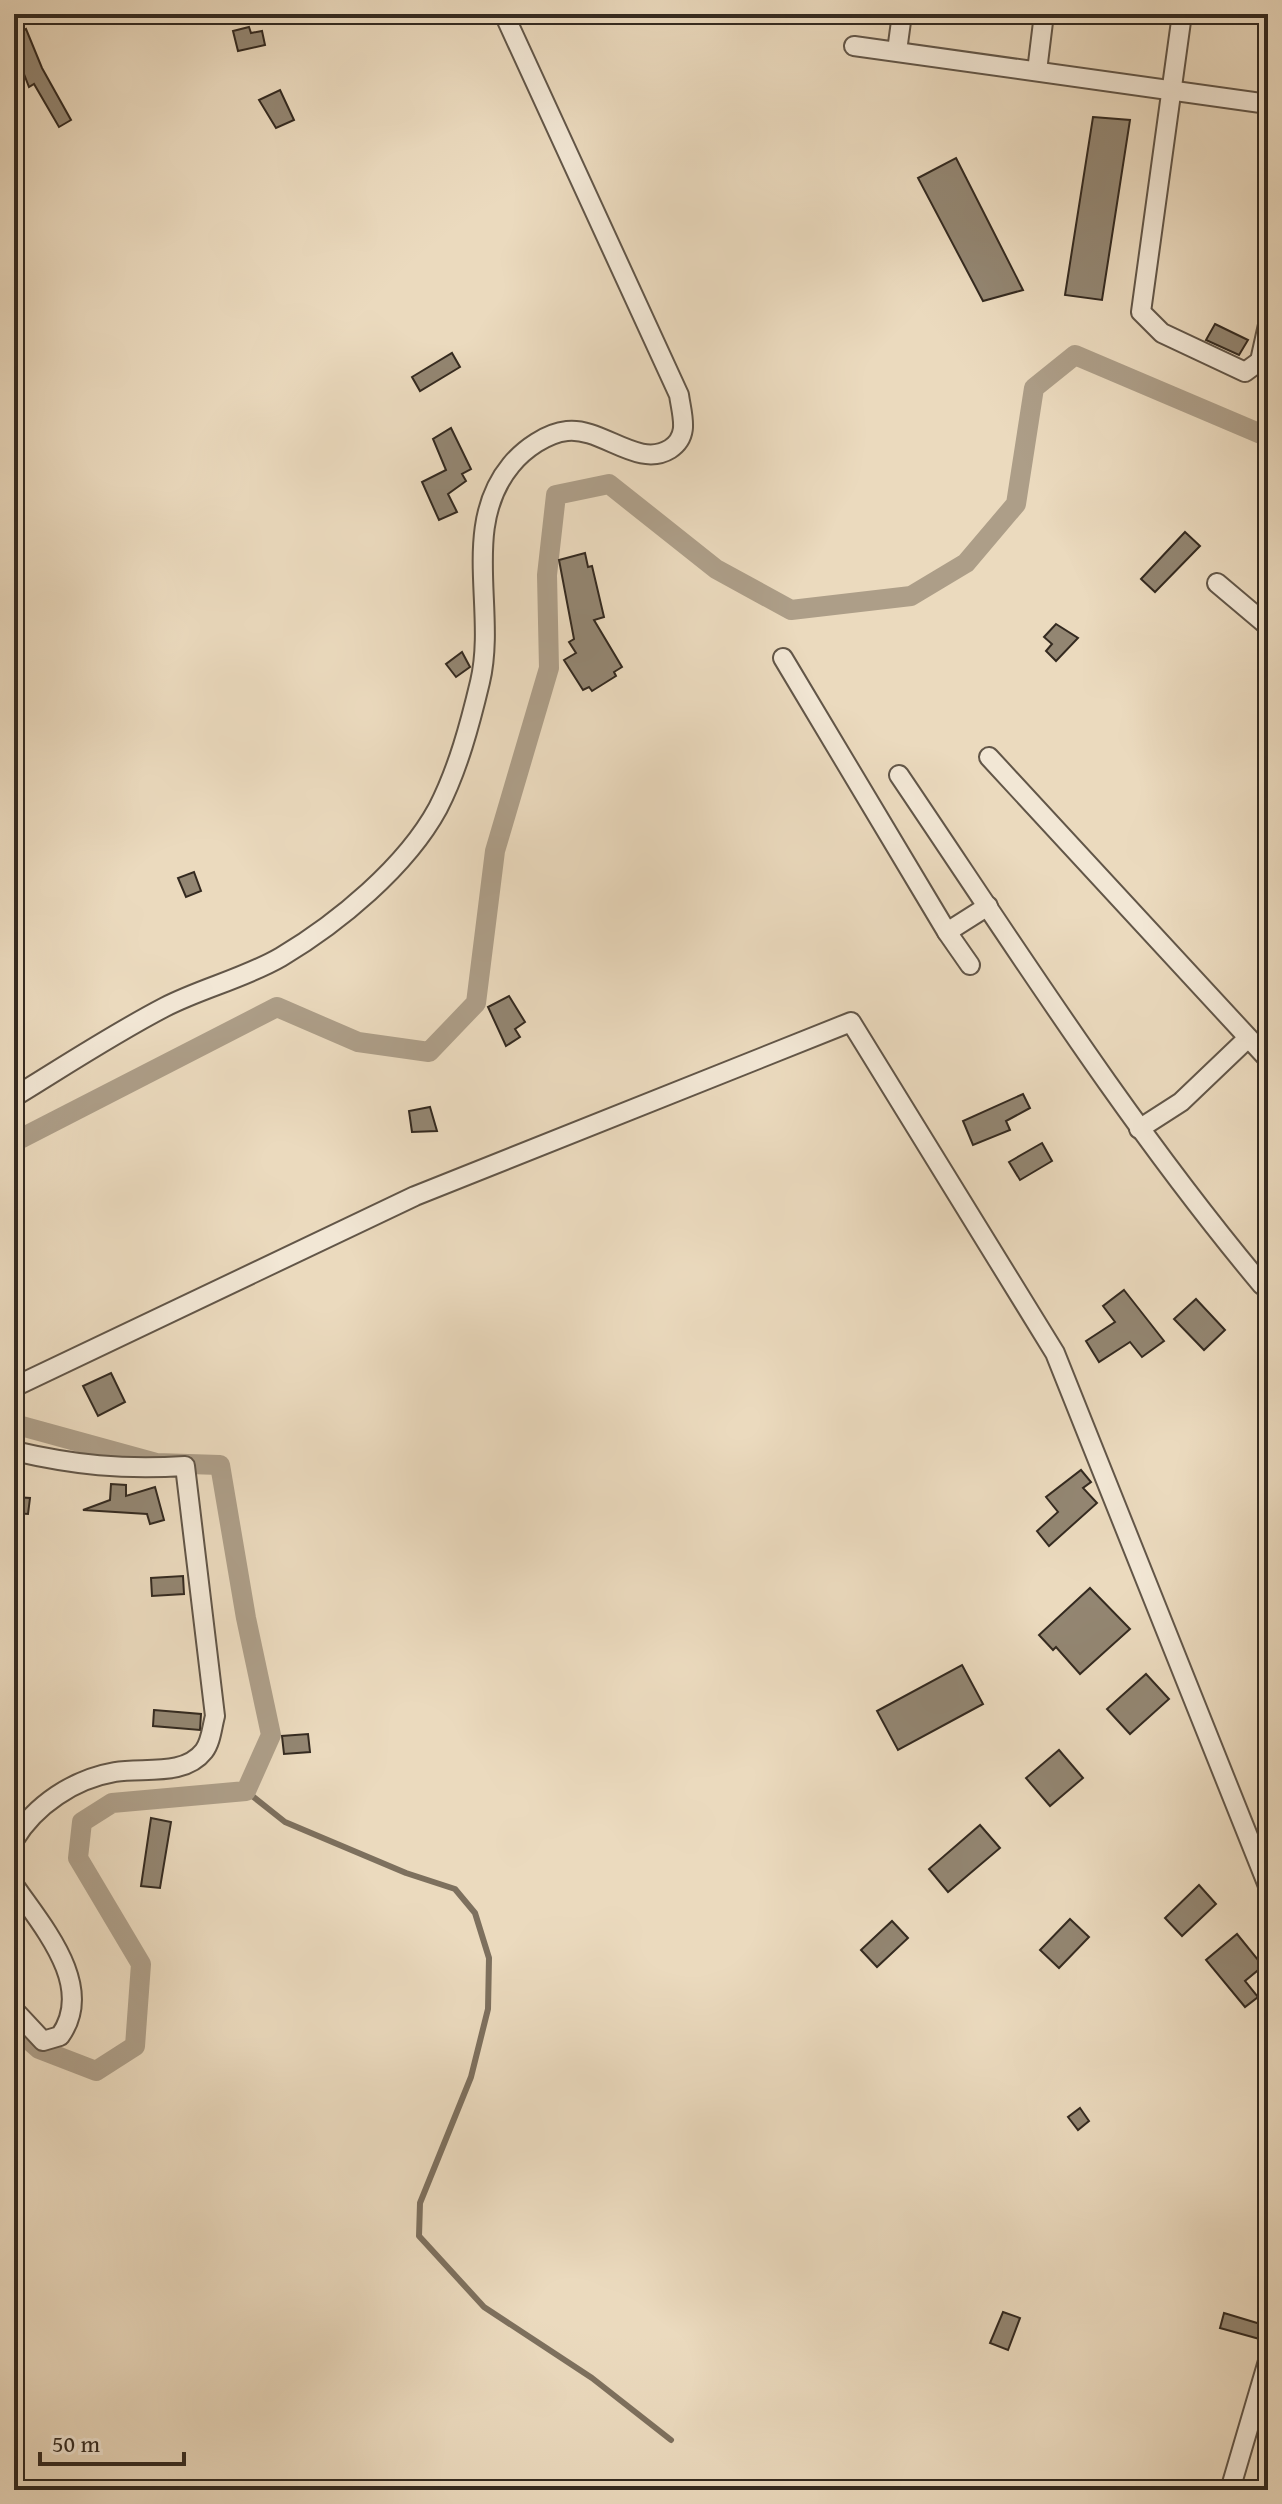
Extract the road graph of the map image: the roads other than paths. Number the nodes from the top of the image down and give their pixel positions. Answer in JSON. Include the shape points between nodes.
{"nodes":[{"id":1,"x":504,"y":14,"type":"edge"},
{"id":2,"x":902,"y":14,"type":"edge"},
{"id":3,"x":1044,"y":14,"type":"edge"},
{"id":4,"x":1182,"y":14,"type":"edge"},
{"id":5,"x":854,"y":46,"type":"dead end"},
{"id":6,"x":897,"y":51,"type":"junction"},
{"id":7,"x":1037,"y":71,"type":"junction"},
{"id":8,"x":1172,"y":89,"type":"junction"},
{"id":9,"x":1268,"y":104,"type":"edge"},
{"id":10,"x":1268,"y":325,"type":"edge"},
{"id":11,"x":1217,"y":583,"type":"dead end"},
{"id":12,"x":1268,"y":626,"type":"edge"},
{"id":13,"x":783,"y":658,"type":"dead end"},
{"id":14,"x":989,"y":757,"type":"dead end"},
{"id":15,"x":899,"y":775,"type":"dead end"},
{"id":16,"x":988,"y":906,"type":"junction"},
{"id":17,"x":947,"y":932,"type":"junction"},
{"id":18,"x":970,"y":965,"type":"dead end"},
{"id":19,"x":1248,"y":1038,"type":"junction"},
{"id":20,"x":1268,"y":1059,"type":"edge"},
{"id":21,"x":14,"y":1097,"type":"edge"},
{"id":22,"x":1139,"y":1129,"type":"junction"},
{"id":23,"x":1262,"y":1285,"type":"dead end"},
{"id":24,"x":14,"y":1387,"type":"edge"},
{"id":25,"x":14,"y":1451,"type":"edge"},
{"id":26,"x":14,"y":1840,"type":"edge"},
{"id":27,"x":14,"y":1885,"type":"edge"},
{"id":28,"x":1268,"y":1886,"type":"edge"},
{"id":29,"x":14,"y":2010,"type":"edge"},
{"id":30,"x":1268,"y":2361,"type":"edge"},
{"id":31,"x":1230,"y":2490,"type":"edge"}],
"edges":[{"from":1,"to":21,"type":"street","via":[[679,395],[685,427],[679,443],[661,455],[644,454],[596,434],[568,431],[545,437],[511,464],[489,504],[482,532],[481,677],[465,739],[437,809],[396,864],[338,920],[279,958],[166,1007]]},
{"from":2,"to":6,"type":"street"},
{"from":3,"to":7,"type":"street"},
{"from":4,"to":8,"type":"street"},
{"from":5,"to":6,"type":"street"},
{"from":6,"to":7,"type":"street"},
{"from":7,"to":8,"type":"street"},
{"from":8,"to":9,"type":"street"},
{"from":8,"to":10,"type":"street","via":[[1141,312],[1162,333],[1245,372],[1260,361]]},
{"from":11,"to":12,"type":"street"},
{"from":13,"to":17,"type":"street"},
{"from":14,"to":19,"type":"street"},
{"from":15,"to":16,"type":"street"},
{"from":16,"to":17,"type":"street"},
{"from":16,"to":22,"type":"street"},
{"from":17,"to":18,"type":"street"},
{"from":19,"to":20,"type":"street"},
{"from":19,"to":22,"type":"street","via":[[1181,1102]]},
{"from":22,"to":23,"type":"street"},
{"from":24,"to":28,"type":"street","via":[[415,1196],[851,1022],[1055,1353]]},
{"from":25,"to":26,"type":"street","via":[[128,1470],[185,1466],[215,1716],[204,1751],[192,1762],[171,1769],[115,1772],[82,1783],[34,1812]]},
{"from":27,"to":29,"type":"street","via":[[69,1977],[72,2015],[60,2036],[43,2041]]},
{"from":30,"to":31,"type":"street"}]}
